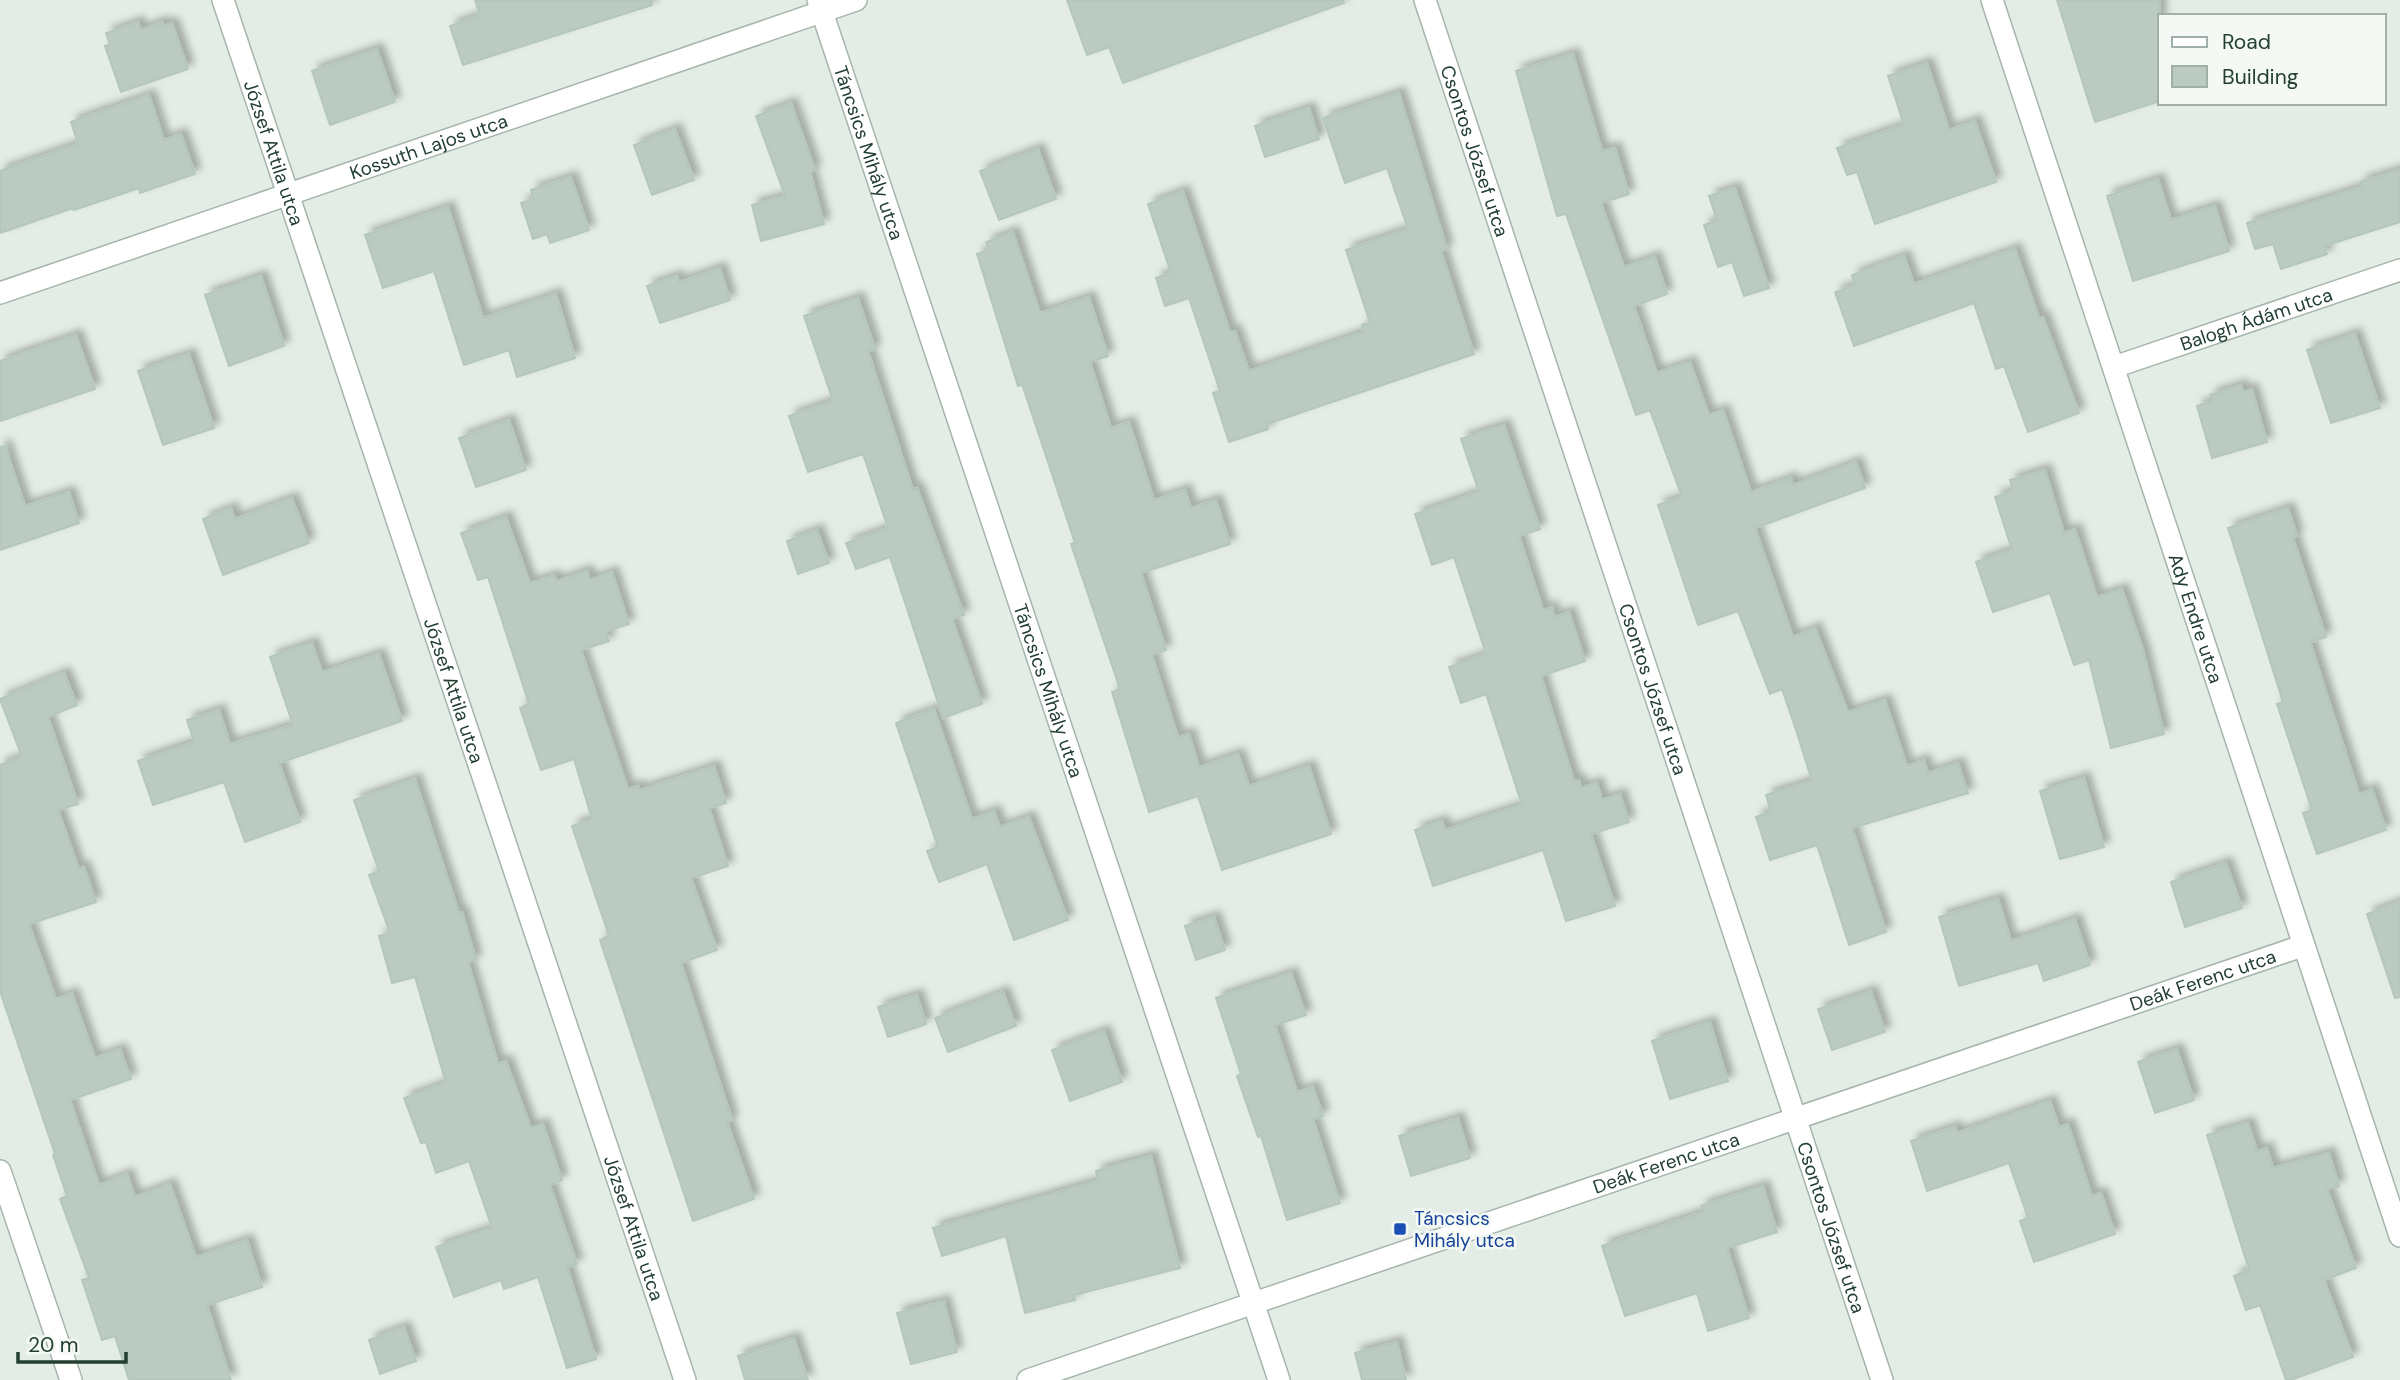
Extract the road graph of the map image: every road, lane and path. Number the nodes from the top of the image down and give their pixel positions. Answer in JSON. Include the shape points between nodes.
{"nodes":[{"id":1,"x":223,"y":0,"type":"edge"},
{"id":2,"x":856,"y":0,"type":"edge"},
{"id":3,"x":1424,"y":0,"type":"edge"},
{"id":4,"x":1992,"y":0,"type":"edge"},
{"id":5,"x":820,"y":6,"type":"edge"},
{"id":6,"x":287,"y":195,"type":"junction"},
{"id":7,"x":2400,"y":270,"type":"edge"},
{"id":8,"x":0,"y":293,"type":"edge"},
{"id":9,"x":2114,"y":367,"type":"junction"},
{"id":10,"x":2302,"y":946,"type":"junction"},
{"id":11,"x":1796,"y":1120,"type":"junction"},
{"id":12,"x":0,"y":1171,"type":"edge"},
{"id":13,"x":2400,"y":1236,"type":"edge"},
{"id":14,"x":1255,"y":1305,"type":"junction"},
{"id":15,"x":71,"y":1380,"type":"edge"},
{"id":16,"x":685,"y":1380,"type":"edge"},
{"id":17,"x":1028,"y":1380,"type":"edge"},
{"id":18,"x":1279,"y":1380,"type":"edge"},
{"id":19,"x":1882,"y":1380,"type":"edge"}],
"edges":[{"from":1,"to":6,"type":"street","name":"József Attila utca"},
{"from":2,"to":5,"type":"street","name":"Kossuth Lajos utca"},
{"from":3,"to":11,"type":"street","name":"Csontos József utca"},
{"from":4,"to":9,"type":"street","name":"Ady Endre utca"},
{"from":5,"to":6,"type":"street","name":"Kossuth Lajos utca"},
{"from":5,"to":14,"type":"street","name":"Táncsics Mihály utca"},
{"from":6,"to":8,"type":"street","name":"Kossuth Lajos utca"},
{"from":6,"to":16,"type":"street","name":"József Attila utca"},
{"from":7,"to":9,"type":"street","name":"Balogh Ádám utca"},
{"from":9,"to":10,"type":"street","name":"Ady Endre utca"},
{"from":10,"to":11,"type":"street","name":"Deák Ferenc utca"},
{"from":10,"to":13,"type":"street","name":"Ady Endre utca"},
{"from":11,"to":14,"type":"street","name":"Deák Ferenc utca"},
{"from":11,"to":19,"type":"street","name":"Csontos József utca"},
{"from":12,"to":15,"type":"street"},
{"from":14,"to":17,"type":"street","name":"Deák Ferenc utca"},
{"from":14,"to":18,"type":"street","name":"Táncsics Mihály utca"}]}
